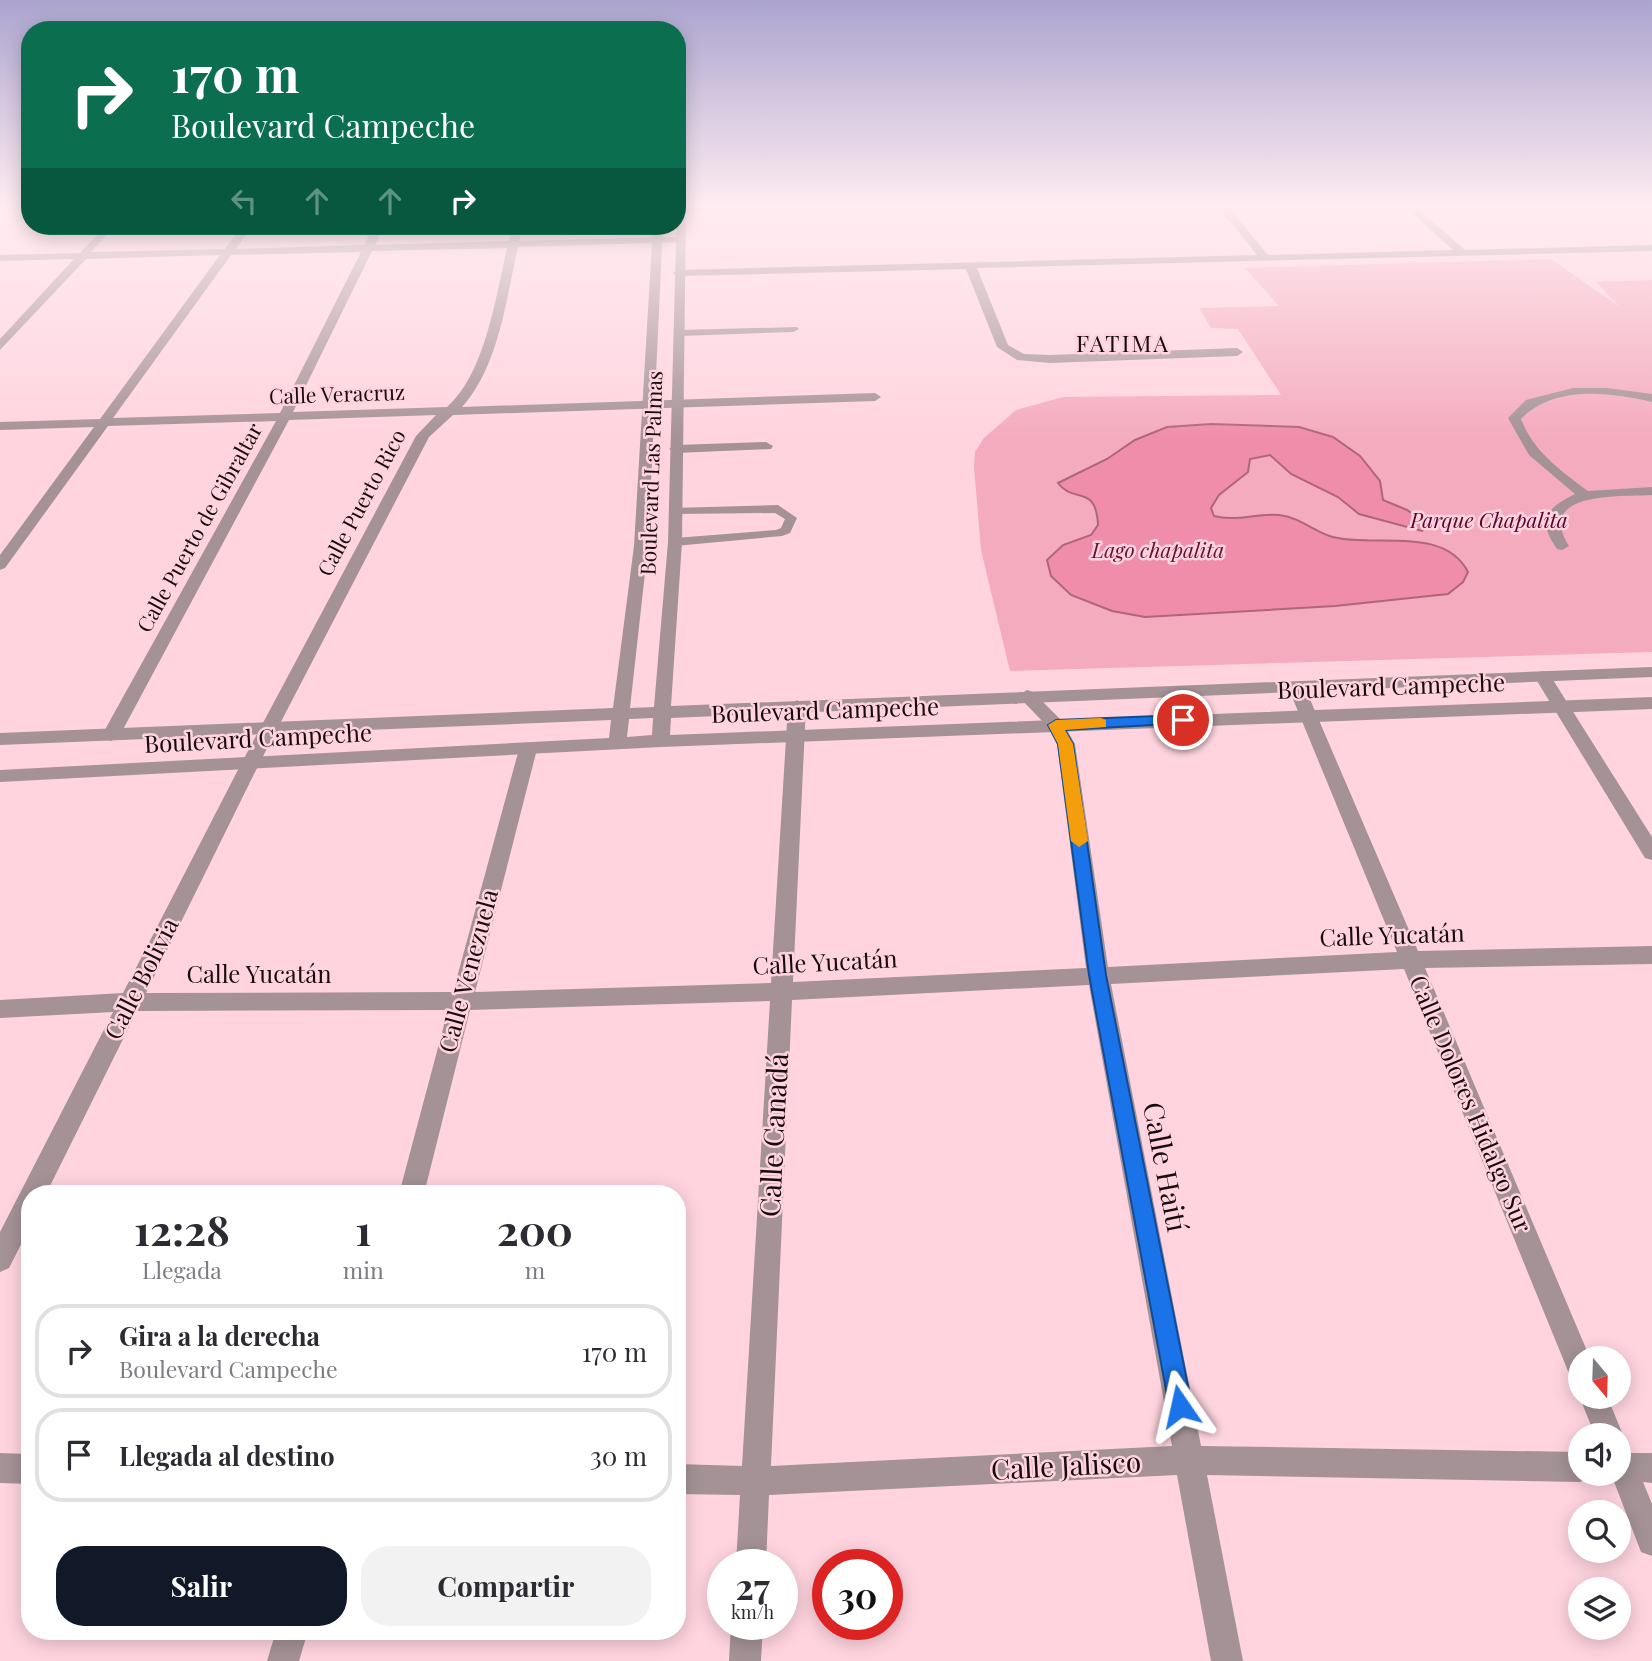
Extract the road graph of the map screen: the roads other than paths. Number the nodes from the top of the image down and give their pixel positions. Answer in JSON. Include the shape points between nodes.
{"nodes":[{"id":1,"x":58,"y":284,"type":"edge"},
{"id":2,"x":205,"y":284,"type":"edge"},
{"id":3,"x":350,"y":284,"type":"edge"},
{"id":4,"x":503,"y":284,"type":"edge"},
{"id":5,"x":654,"y":284,"type":"edge"},
{"id":6,"x":678,"y":284,"type":"edge"},
{"id":7,"x":977,"y":284,"type":"edge"},
{"id":8,"x":793,"y":329,"type":"dead end"},
{"id":9,"x":680,"y":333,"type":"junction"},
{"id":10,"x":0,"y":346,"type":"edge"},
{"id":11,"x":1237,"y":352,"type":"dead end"},
{"id":12,"x":1652,"y":389,"type":"edge"},
{"id":13,"x":1622,"y":392,"type":"junction"},
{"id":14,"x":875,"y":397,"type":"dead end"},
{"id":15,"x":1652,"y":398,"type":"edge"},
{"id":16,"x":676,"y":403,"type":"junction"},
{"id":17,"x":648,"y":404,"type":"junction"},
{"id":18,"x":453,"y":410,"type":"junction"},
{"id":19,"x":285,"y":416,"type":"junction"},
{"id":20,"x":104,"y":424,"type":"junction"},
{"id":21,"x":0,"y":426,"type":"edge"},
{"id":22,"x":766,"y":446,"type":"dead end"},
{"id":23,"x":676,"y":449,"type":"junction"},
{"id":24,"x":1652,"y":491,"type":"edge"},
{"id":25,"x":1585,"y":495,"type":"junction"},
{"id":26,"x":675,"y":510,"type":"junction"},
{"id":27,"x":675,"y":542,"type":"junction"},
{"id":28,"x":1562,"y":546,"type":"dead end"},
{"id":29,"x":0,"y":565,"type":"edge"},
{"id":30,"x":1652,"y":671,"type":"edge"},
{"id":31,"x":1542,"y":676,"type":"junction"},
{"id":32,"x":1297,"y":687,"type":"junction"},
{"id":33,"x":1027,"y":696,"type":"junction"},
{"id":34,"x":1652,"y":703,"type":"edge"},
{"id":35,"x":797,"y":706,"type":"junction"},
{"id":36,"x":1559,"y":706,"type":"junction"},
{"id":37,"x":662,"y":711,"type":"junction"},
{"id":38,"x":621,"y":713,"type":"junction"},
{"id":39,"x":1311,"y":715,"type":"junction"},
{"id":40,"x":1056,"y":725,"type":"junction"},
{"id":41,"x":270,"y":727,"type":"junction"},
{"id":42,"x":111,"y":735,"type":"junction"},
{"id":43,"x":797,"y":738,"type":"junction"},
{"id":44,"x":0,"y":739,"type":"edge"},
{"id":45,"x":661,"y":741,"type":"junction"},
{"id":46,"x":617,"y":743,"type":"junction"},
{"id":47,"x":528,"y":749,"type":"junction"},
{"id":48,"x":250,"y":764,"type":"junction"},
{"id":49,"x":0,"y":776,"type":"edge"},
{"id":50,"x":1652,"y":853,"type":"edge"},
{"id":51,"x":1652,"y":955,"type":"edge"},
{"id":52,"x":1410,"y":960,"type":"junction"},
{"id":53,"x":1098,"y":975,"type":"junction"},
{"id":54,"x":781,"y":992,"type":"junction"},
{"id":55,"x":461,"y":1001,"type":"junction"},
{"id":56,"x":131,"y":1002,"type":"junction"},
{"id":57,"x":0,"y":1009,"type":"edge"},
{"id":58,"x":38,"y":1185,"type":"edge"},
{"id":59,"x":413,"y":1185,"type":"edge"},
{"id":60,"x":21,"y":1218,"type":"edge"},
{"id":61,"x":0,"y":1259,"type":"edge"},
{"id":62,"x":1572,"y":1346,"type":"edge"},
{"id":63,"x":1191,"y":1460,"type":"junction"},
{"id":64,"x":1631,"y":1465,"type":"edge"},
{"id":65,"x":1568,"y":1466,"type":"edge"},
{"id":66,"x":0,"y":1468,"type":"edge"},
{"id":67,"x":1652,"y":1468,"type":"edge"},
{"id":68,"x":21,"y":1469,"type":"edge"},
{"id":69,"x":686,"y":1479,"type":"edge"},
{"id":70,"x":757,"y":1481,"type":"junction"},
{"id":71,"x":1629,"y":1486,"type":"edge"},
{"id":72,"x":1652,"y":1541,"type":"edge"},
{"id":73,"x":752,"y":1549,"type":"edge"},
{"id":74,"x":290,"y":1640,"type":"edge"},
{"id":75,"x":746,"y":1640,"type":"edge"},
{"id":76,"x":284,"y":1661,"type":"edge"},
{"id":77,"x":745,"y":1661,"type":"edge"},
{"id":78,"x":1227,"y":1661,"type":"edge"}],
"edges":[{"from":1,"to":10,"type":"street"},
{"from":2,"to":20,"type":"street"},
{"from":3,"to":19,"type":"street","name":"Calle Puerto de Gibraltar"},
{"from":4,"to":18,"type":"street","name":"Calle Puerto Rico","via":[[468,392]]},
{"from":5,"to":17,"type":"street","name":"Boulevard Las Palmas"},
{"from":6,"to":9,"type":"street","name":"Boulevard Las Palmas"},
{"from":7,"to":11,"type":"street","via":[[1003,347],[1021,357]]},
{"from":8,"to":9,"type":"street"},
{"from":9,"to":16,"type":"street","name":"Boulevard Las Palmas"},
{"from":12,"to":13,"type":"street"},
{"from":13,"to":15,"type":"street"},
{"from":13,"to":25,"type":"street","via":[[1567,393],[1531,402],[1514,418],[1520,439]]},
{"from":14,"to":16,"type":"street","name":"Calle Veracruz"},
{"from":16,"to":17,"type":"street","name":"Calle Veracruz"},
{"from":16,"to":23,"type":"street","name":"Boulevard Las Palmas"},
{"from":17,"to":18,"type":"street","name":"Calle Veracruz"},
{"from":17,"to":38,"type":"street","name":"Boulevard Las Palmas","via":[[642,546]]},
{"from":18,"to":19,"type":"street","name":"Calle Veracruz"},
{"from":18,"to":41,"type":"street","name":"Calle Puerto Rico","via":[[423,436]]},
{"from":19,"to":20,"type":"street","name":"Calle Veracruz"},
{"from":19,"to":42,"type":"street","name":"Calle Puerto de Gibraltar"},
{"from":20,"to":21,"type":"street","name":"Calle Veracruz"},
{"from":20,"to":29,"type":"street"},
{"from":22,"to":23,"type":"street"},
{"from":23,"to":26,"type":"street","name":"Boulevard Las Palmas"},
{"from":24,"to":25,"type":"street"},
{"from":25,"to":28,"type":"street","via":[[1560,507],[1552,521]]},
{"from":26,"to":27,"type":"street","name":"Boulevard Las Palmas"},
{"from":26,"to":27,"type":"lane","via":[[778,509],[791,518],[786,530],[778,533]]},
{"from":27,"to":37,"type":"street","name":"Boulevard Las Palmas"},
{"from":30,"to":31,"type":"street","name":"Boulevard Campeche"},
{"from":31,"to":32,"type":"street","name":"Boulevard Campeche"},
{"from":31,"to":36,"type":"street"},
{"from":32,"to":33,"type":"street","name":"Boulevard Campeche"},
{"from":32,"to":39,"type":"street","name":"Calle Dolores Hidalgo Sur"},
{"from":33,"to":35,"type":"street","name":"Boulevard Campeche"},
{"from":33,"to":40,"type":"street","name":"Calle Haití"},
{"from":34,"to":36,"type":"street","name":"Boulevard Campeche"},
{"from":35,"to":37,"type":"street","name":"Boulevard Campeche"},
{"from":35,"to":43,"type":"street","name":"Calle Canadá"},
{"from":36,"to":39,"type":"street","name":"Boulevard Campeche"},
{"from":36,"to":50,"type":"street"},
{"from":37,"to":38,"type":"street","name":"Boulevard Campeche"},
{"from":37,"to":45,"type":"street","name":"Boulevard Las Palmas"},
{"from":38,"to":41,"type":"street","name":"Boulevard Campeche"},
{"from":38,"to":46,"type":"street","name":"Boulevard Las Palmas"},
{"from":39,"to":40,"type":"street","name":"Boulevard Campeche"},
{"from":39,"to":52,"type":"street","name":"Calle Dolores Hidalgo Sur"},
{"from":40,"to":43,"type":"street","name":"Boulevard Campeche"},
{"from":40,"to":53,"type":"street","name":"Calle Haití","via":[[1069,761]]},
{"from":41,"to":42,"type":"street","name":"Boulevard Campeche"},
{"from":41,"to":48,"type":"street","name":"Calle Puerto Rico"},
{"from":42,"to":44,"type":"street","name":"Boulevard Campeche"},
{"from":43,"to":45,"type":"street","name":"Boulevard Campeche"},
{"from":43,"to":54,"type":"street","name":"Calle Canadá"},
{"from":45,"to":46,"type":"street","name":"Boulevard Campeche"},
{"from":46,"to":47,"type":"street","name":"Boulevard Campeche"},
{"from":47,"to":48,"type":"street","name":"Boulevard Campeche"},
{"from":47,"to":55,"type":"street","name":"Calle Venezuela"},
{"from":48,"to":49,"type":"street","name":"Boulevard Campeche"},
{"from":48,"to":56,"type":"street","name":"Calle Bolivia"},
{"from":51,"to":52,"type":"street","name":"Calle Yucatán"},
{"from":52,"to":53,"type":"street","name":"Calle Yucatán"},
{"from":52,"to":62,"type":"street","name":"Calle Dolores Hidalgo Sur"},
{"from":53,"to":54,"type":"street","name":"Calle Yucatán"},
{"from":53,"to":63,"type":"street","name":"Calle Haití"},
{"from":54,"to":55,"type":"street","name":"Calle Yucatán"},
{"from":54,"to":70,"type":"street","name":"Calle Canadá"},
{"from":55,"to":56,"type":"street","name":"Calle Yucatán"},
{"from":55,"to":59,"type":"street","name":"Calle Venezuela"},
{"from":56,"to":57,"type":"street","name":"Calle Yucatán"},
{"from":56,"to":58,"type":"street","name":"Calle Bolivia"},
{"from":60,"to":61,"type":"street"},
{"from":63,"to":65,"type":"street","name":"Calle Jalisco"},
{"from":63,"to":70,"type":"street","name":"Calle Jalisco"},
{"from":63,"to":78,"type":"street","name":"Calle Haití"},
{"from":64,"to":67,"type":"street"},
{"from":66,"to":68,"type":"street"},
{"from":69,"to":70,"type":"street","name":"Calle Jalisco"},
{"from":70,"to":73,"type":"street","name":"Calle Canadá"},
{"from":71,"to":72,"type":"street"},
{"from":74,"to":76,"type":"street"},
{"from":75,"to":77,"type":"street"}]}
